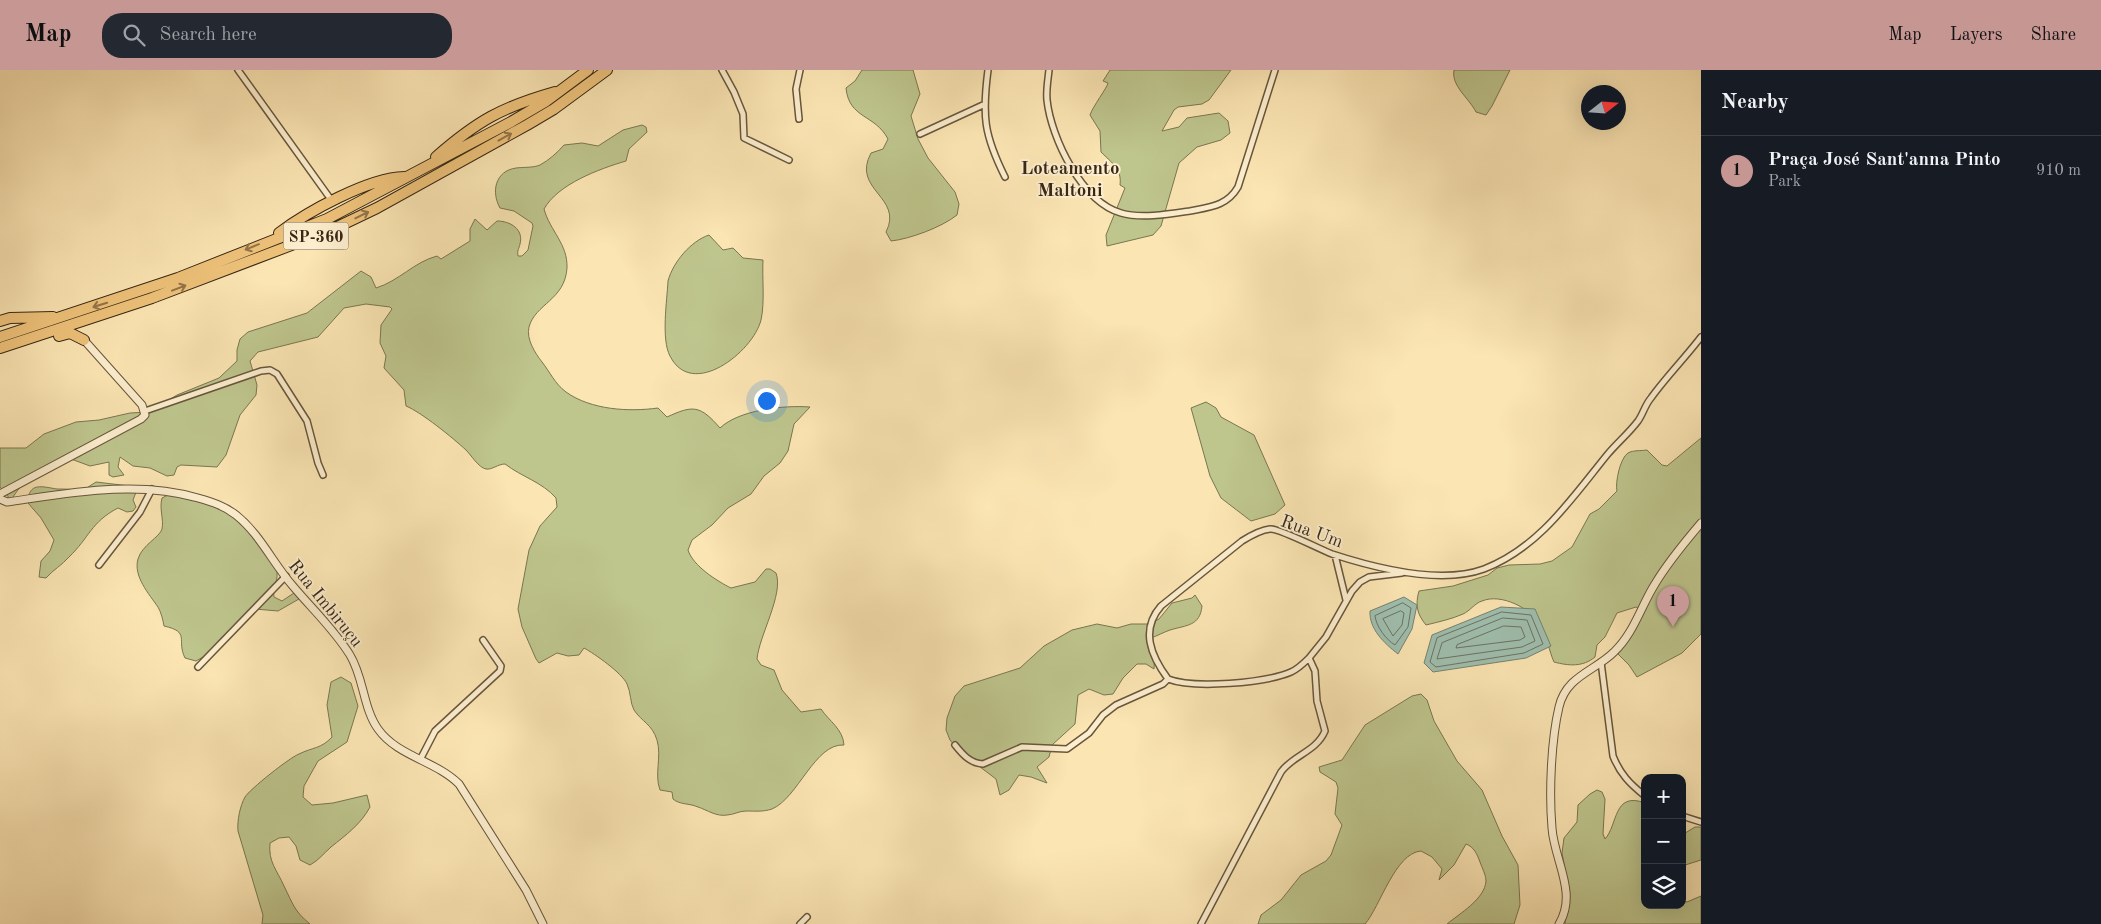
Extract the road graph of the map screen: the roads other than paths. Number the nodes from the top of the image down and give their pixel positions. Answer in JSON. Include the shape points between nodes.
{"nodes":[{"id":1,"x":238,"y":70,"type":"edge"},
{"id":2,"x":588,"y":70,"type":"edge"},
{"id":3,"x":608,"y":70,"type":"edge"},
{"id":4,"x":722,"y":70,"type":"edge"},
{"id":5,"x":800,"y":70,"type":"edge"},
{"id":6,"x":988,"y":70,"type":"edge"},
{"id":7,"x":1049,"y":70,"type":"edge"},
{"id":8,"x":1275,"y":70,"type":"edge"},
{"id":9,"x":563,"y":90,"type":"junction"},
{"id":10,"x":983,"y":105,"type":"junction"},
{"id":11,"x":798,"y":120,"type":"dead end"},
{"id":12,"x":920,"y":134,"type":"dead end"},
{"id":13,"x":789,"y":160,"type":"dead end"},
{"id":14,"x":422,"y":170,"type":"junction"},
{"id":15,"x":410,"y":177,"type":"junction"},
{"id":16,"x":1005,"y":177,"type":"dead end"},
{"id":17,"x":332,"y":201,"type":"junction"},
{"id":18,"x":270,"y":240,"type":"junction"},
{"id":19,"x":152,"y":298,"type":"junction"},
{"id":20,"x":64,"y":316,"type":"junction"},
{"id":21,"x":0,"y":320,"type":"edge"},
{"id":22,"x":0,"y":337,"type":"edge"},
{"id":23,"x":1701,"y":337,"type":"edge"},
{"id":24,"x":84,"y":340,"type":"junction"},
{"id":25,"x":0,"y":348,"type":"edge"},
{"id":26,"x":0,"y":352,"type":"edge"},
{"id":27,"x":145,"y":411,"type":"junction"},
{"id":28,"x":323,"y":475,"type":"dead end"},
{"id":29,"x":152,"y":489,"type":"junction"},
{"id":30,"x":0,"y":494,"type":"edge"},
{"id":31,"x":0,"y":499,"type":"edge"},
{"id":32,"x":1701,"y":523,"type":"edge"},
{"id":33,"x":1335,"y":555,"type":"junction"},
{"id":34,"x":99,"y":565,"type":"dead end"},
{"id":35,"x":1408,"y":572,"type":"junction"},
{"id":36,"x":286,"y":576,"type":"junction"},
{"id":37,"x":1346,"y":600,"type":"junction"},
{"id":38,"x":483,"y":640,"type":"dead end"},
{"id":39,"x":1309,"y":658,"type":"junction"},
{"id":40,"x":1601,"y":662,"type":"junction"},
{"id":41,"x":198,"y":667,"type":"dead end"},
{"id":42,"x":1168,"y":679,"type":"junction"},
{"id":43,"x":955,"y":746,"type":"dead end"},
{"id":44,"x":420,"y":758,"type":"junction"},
{"id":45,"x":1641,"y":793,"type":"edge"},
{"id":46,"x":1686,"y":817,"type":"edge"},
{"id":47,"x":1701,"y":822,"type":"edge"},
{"id":48,"x":807,"y":917,"type":"dead end"},
{"id":49,"x":543,"y":924,"type":"edge"},
{"id":50,"x":800,"y":924,"type":"edge"},
{"id":51,"x":1201,"y":924,"type":"edge"},
{"id":52,"x":1559,"y":924,"type":"edge"}],
"edges":[{"from":1,"to":17,"type":"street"},
{"from":2,"to":9,"type":"highway","number":"SP-360"},
{"from":19,"to":3,"type":"highway","number":"SP-360","one_way":true,"via":[[331,230],[377,208],[554,109]]},
{"from":4,"to":13,"type":"street","via":[[743,114],[744,138]]},
{"from":5,"to":11,"type":"street","via":[[796,89]]},
{"from":6,"to":10,"type":"street"},
{"from":7,"to":8,"type":"street","via":[[1047,102],[1068,164],[1078,180],[1096,197],[1120,213],[1132,215],[1189,211],[1213,206],[1232,197]]},
{"from":9,"to":14,"type":"highway","number":"SP-360"},
{"from":9,"to":14,"type":"highway","via":[[518,102],[487,117]]},
{"from":10,"to":12,"type":"street"},
{"from":10,"to":16,"type":"street","via":[[988,135]]},
{"from":14,"to":15,"type":"highway","number":"SP-360"},
{"from":15,"to":17,"type":"highway","via":[[384,180]]},
{"from":15,"to":18,"type":"highway","number":"SP-360","via":[[327,219]]},
{"from":17,"to":18,"type":"highway"},
{"from":18,"to":20,"type":"highway","number":"SP-360","one_way":true,"via":[[178,278]]},
{"from":19,"to":24,"type":"highway","via":[[119,316],[84,328],[81,333]]},
{"from":19,"to":25,"type":"highway","number":"SP-360"},
{"from":20,"to":21,"type":"highway"},
{"from":20,"to":22,"type":"highway","number":"SP-360"},
{"from":23,"to":35,"type":"street","name":"Rua Um","via":[[1650,399],[1638,421],[1552,523],[1537,536],[1484,569],[1448,575]]},
{"from":24,"to":26,"type":"highway","via":[[70,333]]},
{"from":24,"to":27,"type":"street"},
{"from":27,"to":28,"type":"street","via":[[261,370],[270,370],[277,374],[307,421]]},
{"from":27,"to":30,"type":"street","via":[[141,419]]},
{"from":29,"to":31,"type":"street","name":"Rua Imbiruçu","via":[[94,490],[7,502]]},
{"from":29,"to":34,"type":"street","via":[[140,512]]},
{"from":29,"to":36,"type":"street","name":"Rua Imbiruçu","via":[[174,491],[228,509],[238,516]]},
{"from":32,"to":40,"type":"street","via":[[1654,584],[1625,640]]},
{"from":33,"to":35,"type":"street","name":"Rua Um"},
{"from":33,"to":37,"type":"street"},
{"from":33,"to":42,"type":"street","name":"Rua Um","via":[[1270,529],[1242,541],[1152,616],[1151,648],[1158,666]]},
{"from":35,"to":37,"type":"street","via":[[1369,577],[1360,582]]},
{"from":36,"to":41,"type":"street"},
{"from":36,"to":44,"type":"street","name":"Rua Imbiruçu","via":[[352,657],[378,728],[386,738]]},
{"from":37,"to":39,"type":"street"},
{"from":38,"to":44,"type":"street","via":[[501,666],[500,672],[435,731]]},
{"from":39,"to":42,"type":"street","via":[[1290,672],[1261,680],[1191,684]]},
{"from":39,"to":51,"type":"street","via":[[1315,671],[1324,731],[1310,751],[1285,766],[1281,772]]},
{"from":40,"to":45,"type":"street","via":[[1613,756],[1630,784]]},
{"from":40,"to":52,"type":"street","via":[[1572,682],[1560,704],[1556,722],[1551,817],[1566,897]]},
{"from":42,"to":43,"type":"street","via":[[1154,690],[1116,705],[1089,733],[1067,749],[1022,747],[976,764]]},
{"from":44,"to":49,"type":"street","name":"Rua Imbiruçu","via":[[450,774],[459,784],[526,890]]},
{"from":46,"to":47,"type":"street"},
{"from":48,"to":50,"type":"street"}]}
